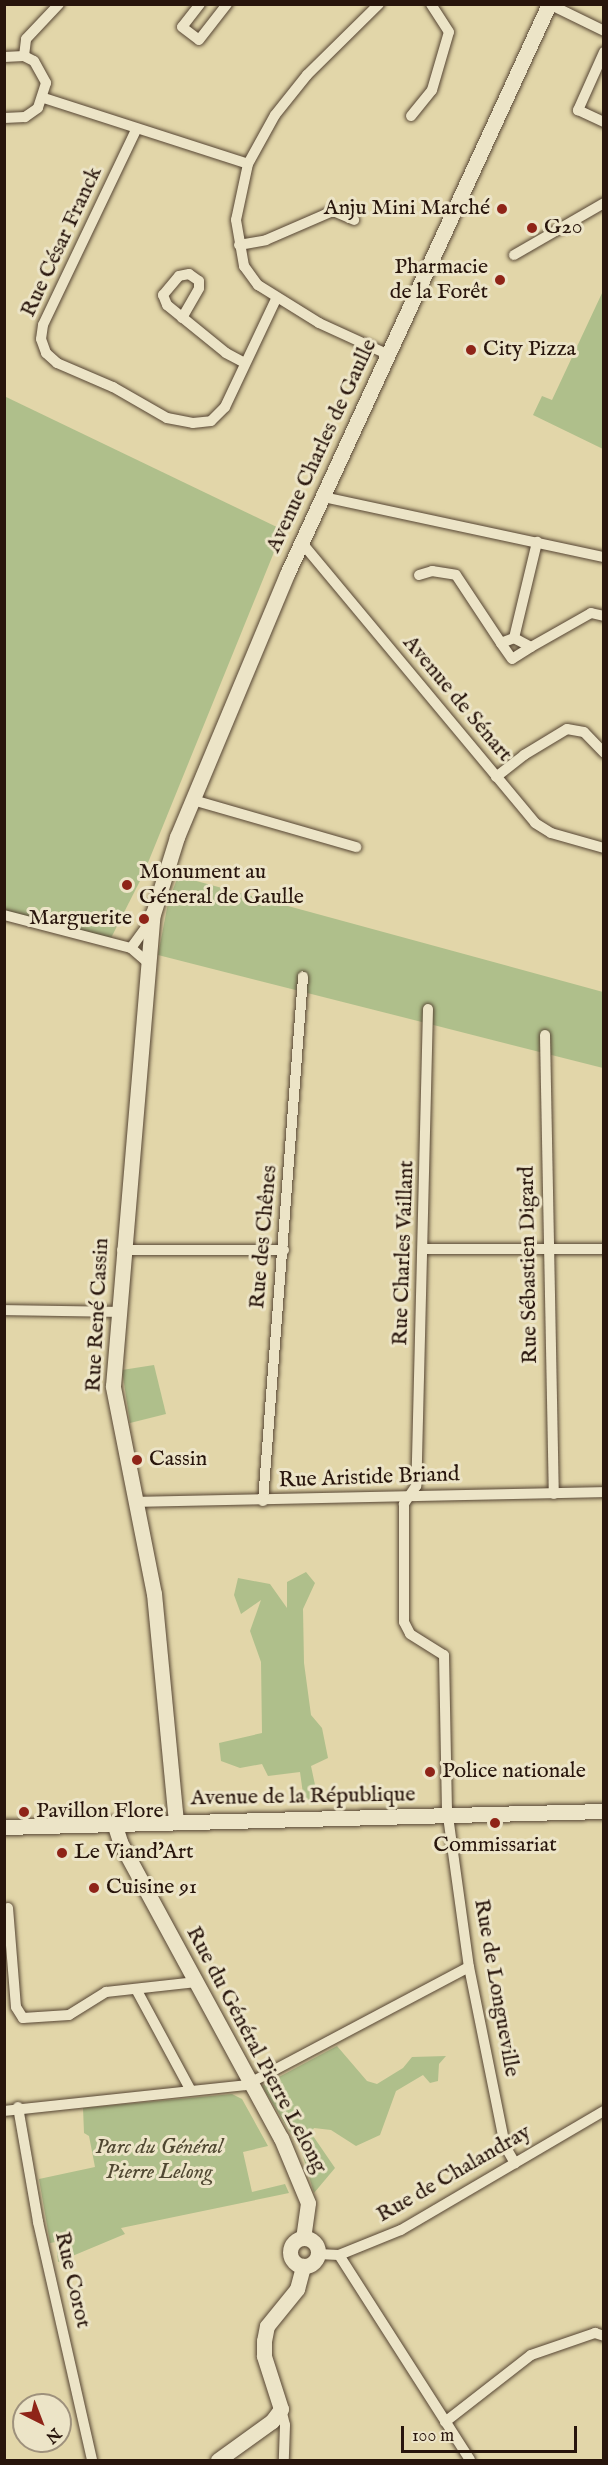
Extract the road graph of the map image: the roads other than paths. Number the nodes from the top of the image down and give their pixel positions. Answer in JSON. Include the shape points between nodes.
{"nodes":[{"id":1,"x":59,"y":4,"type":"edge"},
{"id":2,"x":200,"y":4,"type":"edge"},
{"id":3,"x":227,"y":4,"type":"edge"},
{"id":4,"x":431,"y":4,"type":"edge"},
{"id":5,"x":549,"y":4,"type":"edge"},
{"id":6,"x":377,"y":5,"type":"edge"},
{"id":7,"x":603,"y":31,"type":"edge"},
{"id":8,"x":603,"y":52,"type":"edge"},
{"id":9,"x":24,"y":56,"type":"junction"},
{"id":10,"x":4,"y":57,"type":"edge"},
{"id":11,"x":44,"y":98,"type":"junction"},
{"id":12,"x":411,"y":116,"type":"dead end"},
{"id":13,"x":4,"y":118,"type":"edge"},
{"id":14,"x":603,"y":122,"type":"edge"},
{"id":15,"x":136,"y":130,"type":"junction"},
{"id":16,"x":248,"y":164,"type":"junction"},
{"id":17,"x":603,"y":203,"type":"edge"},
{"id":18,"x":354,"y":220,"type":"dead end"},
{"id":19,"x":239,"y":245,"type":"junction"},
{"id":20,"x":514,"y":255,"type":"dead end"},
{"id":21,"x":276,"y":299,"type":"junction"},
{"id":22,"x":182,"y":318,"type":"dead end"},
{"id":23,"x":389,"y":355,"type":"junction"},
{"id":24,"x":245,"y":363,"type":"junction"},
{"id":25,"x":323,"y":497,"type":"junction"},
{"id":26,"x":537,"y":542,"type":"junction"},
{"id":27,"x":302,"y":543,"type":"junction"},
{"id":28,"x":603,"y":557,"type":"edge"},
{"id":29,"x":419,"y":575,"type":"dead end"},
{"id":30,"x":603,"y":616,"type":"edge"},
{"id":31,"x":514,"y":638,"type":"junction"},
{"id":32,"x":501,"y":644,"type":"junction"},
{"id":33,"x":531,"y":647,"type":"junction"},
{"id":34,"x":603,"y":753,"type":"edge"},
{"id":35,"x":496,"y":777,"type":"junction"},
{"id":36,"x":193,"y":800,"type":"junction"},
{"id":37,"x":356,"y":847,"type":"dead end"},
{"id":38,"x":603,"y":848,"type":"edge"},
{"id":39,"x":153,"y":914,"type":"junction"},
{"id":40,"x":4,"y":915,"type":"edge"},
{"id":41,"x":131,"y":948,"type":"junction"},
{"id":42,"x":148,"y":963,"type":"junction"},
{"id":43,"x":303,"y":977,"type":"dead end"},
{"id":44,"x":428,"y":1009,"type":"dead end"},
{"id":45,"x":545,"y":1035,"type":"dead end"},
{"id":46,"x":548,"y":1248,"type":"junction"},
{"id":47,"x":424,"y":1249,"type":"junction"},
{"id":48,"x":603,"y":1249,"type":"edge"},
{"id":49,"x":123,"y":1250,"type":"junction"},
{"id":50,"x":284,"y":1250,"type":"junction"},
{"id":51,"x":4,"y":1310,"type":"edge"},
{"id":52,"x":119,"y":1312,"type":"junction"},
{"id":53,"x":603,"y":1492,"type":"edge"},
{"id":54,"x":554,"y":1494,"type":"junction"},
{"id":55,"x":410,"y":1496,"type":"junction"},
{"id":56,"x":263,"y":1501,"type":"junction"},
{"id":57,"x":136,"y":1502,"type":"junction"},
{"id":58,"x":603,"y":1811,"type":"edge"},
{"id":59,"x":449,"y":1816,"type":"junction"},
{"id":60,"x":176,"y":1822,"type":"junction"},
{"id":61,"x":114,"y":1823,"type":"junction"},
{"id":62,"x":4,"y":1827,"type":"edge"},
{"id":63,"x":8,"y":1908,"type":"dead end"},
{"id":64,"x":469,"y":1967,"type":"junction"},
{"id":65,"x":196,"y":1982,"type":"junction"},
{"id":66,"x":136,"y":1989,"type":"junction"},
{"id":67,"x":251,"y":2083,"type":"junction"},
{"id":68,"x":190,"y":2089,"type":"junction"},
{"id":69,"x":18,"y":2107,"type":"junction"},
{"id":70,"x":4,"y":2111,"type":"edge"},
{"id":71,"x":603,"y":2111,"type":"edge"},
{"id":72,"x":515,"y":2163,"type":"junction"},
{"id":73,"x":303,"y":2237,"type":"junction"},
{"id":74,"x":318,"y":2254,"type":"junction"},
{"id":75,"x":339,"y":2255,"type":"junction"},
{"id":76,"x":303,"y":2266,"type":"junction"},
{"id":77,"x":603,"y":2336,"type":"edge"},
{"id":78,"x":280,"y":2409,"type":"junction"},
{"id":79,"x":445,"y":2422,"type":"junction"},
{"id":80,"x":92,"y":2460,"type":"edge"},
{"id":81,"x":218,"y":2460,"type":"edge"},
{"id":82,"x":284,"y":2460,"type":"edge"},
{"id":83,"x":470,"y":2460,"type":"edge"}],
"edges":[{"from":1,"to":9,"type":"street","via":[[26,39]]},
{"from":2,"to":3,"type":"street","via":[[182,27],[199,40]]},
{"from":4,"to":12,"type":"street","via":[[449,32],[432,90]]},
{"from":5,"to":7,"type":"street"},
{"from":5,"to":23,"type":"main road","name":"Avenue Charles de Gaulle"},
{"from":6,"to":16,"type":"street","via":[[288,98]]},
{"from":8,"to":14,"type":"street","via":[[578,110]]},
{"from":9,"to":10,"type":"street"},
{"from":9,"to":11,"type":"street","via":[[41,70],[46,83]]},
{"from":11,"to":13,"type":"street","via":[[25,117]]},
{"from":11,"to":15,"type":"street"},
{"from":15,"to":16,"type":"street"},
{"from":15,"to":24,"type":"street","name":"Rue César Franck","via":[[43,325],[40,339],[46,353],[57,363],[113,387],[167,418],[193,423],[219,416]]},
{"from":16,"to":19,"type":"street","via":[[237,220]]},
{"from":17,"to":20,"type":"street"},
{"from":18,"to":19,"type":"street","via":[[333,211],[266,240]]},
{"from":19,"to":21,"type":"street","via":[[244,266],[258,285]]},
{"from":21,"to":23,"type":"street"},
{"from":21,"to":24,"type":"street"},
{"from":22,"to":24,"type":"street"},
{"from":23,"to":25,"type":"main road","name":"Avenue Charles de Gaulle"},
{"from":25,"to":26,"type":"street"},
{"from":25,"to":27,"type":"main road","name":"Avenue Charles de Gaulle"},
{"from":26,"to":28,"type":"street"},
{"from":26,"to":31,"type":"street"},
{"from":27,"to":35,"type":"street","name":"Avenue de Sénart"},
{"from":27,"to":36,"type":"main road","name":"Avenue Charles de Gaulle"},
{"from":29,"to":32,"type":"street","via":[[432,571],[456,575]]},
{"from":30,"to":33,"type":"street","via":[[591,613]]},
{"from":31,"to":32,"type":"street"},
{"from":31,"to":33,"type":"street"},
{"from":32,"to":33,"type":"street","via":[[512,659]]},
{"from":34,"to":35,"type":"street","via":[[584,732],[567,729],[524,754]]},
{"from":35,"to":38,"type":"street","name":"Avenue de Sénart","via":[[535,824],[551,833]]},
{"from":36,"to":37,"type":"street"},
{"from":36,"to":39,"type":"main road","name":"Avenue Charles de Gaulle"},
{"from":39,"to":41,"type":"street"},
{"from":39,"to":42,"type":"main road","name":"Rue René Cassin"},
{"from":40,"to":41,"type":"street"},
{"from":41,"to":42,"type":"street"},
{"from":42,"to":49,"type":"main road","name":"Rue René Cassin"},
{"from":43,"to":50,"type":"street","name":"Rue des Chênes"},
{"from":44,"to":47,"type":"street","name":"Rue Charles Vaillant"},
{"from":45,"to":46,"type":"street","name":"Rue Sébastien Digard"},
{"from":46,"to":47,"type":"street"},
{"from":46,"to":48,"type":"street"},
{"from":46,"to":54,"type":"street","name":"Rue Sébastien Digard"},
{"from":47,"to":55,"type":"street","name":"Rue Charles Vaillant","via":[[416,1486]]},
{"from":49,"to":50,"type":"street"},
{"from":49,"to":52,"type":"main road","name":"Rue René Cassin"},
{"from":50,"to":56,"type":"street","name":"Rue des Chênes"},
{"from":51,"to":52,"type":"street"},
{"from":52,"to":57,"type":"main road","name":"Rue René Cassin","via":[[113,1386]]},
{"from":53,"to":54,"type":"street","name":"Rue Aristide Briand"},
{"from":54,"to":55,"type":"street","name":"Rue Aristide Briand"},
{"from":55,"to":56,"type":"street","name":"Rue Aristide Briand"},
{"from":55,"to":59,"type":"street","name":"Rue Charles Vaillant","via":[[404,1504],[404,1622],[410,1634],[444,1655]]},
{"from":56,"to":57,"type":"street","name":"Rue Aristide Briand"},
{"from":57,"to":60,"type":"main road","name":"Rue René Cassin","via":[[154,1594]]},
{"from":58,"to":59,"type":"main road","name":"Avenue de la République"},
{"from":59,"to":60,"type":"main road","name":"Avenue de la République"},
{"from":59,"to":64,"type":"street","name":"Rue de Longueville"},
{"from":60,"to":61,"type":"main road","name":"Avenue de la République"},
{"from":61,"to":62,"type":"main road","name":"Avenue de la République"},
{"from":61,"to":65,"type":"main road","name":"Rue du Général Pierre Lelong","via":[[120,1842]]},
{"from":63,"to":66,"type":"street","via":[[16,2007],[23,2018],[69,2015],[106,1992]]},
{"from":64,"to":67,"type":"street"},
{"from":64,"to":72,"type":"street","name":"Rue de Longueville","via":[[506,2146]]},
{"from":65,"to":66,"type":"street"},
{"from":65,"to":67,"type":"main road","name":"Rue du Général Pierre Lelong"},
{"from":66,"to":68,"type":"street"},
{"from":67,"to":68,"type":"street"},
{"from":67,"to":73,"type":"main road","name":"Rue du Général Pierre Lelong","via":[[306,2194]]},
{"from":68,"to":69,"type":"street"},
{"from":69,"to":70,"type":"street"},
{"from":69,"to":80,"type":"street","name":"Rue Corot","via":[[40,2232]]},
{"from":71,"to":72,"type":"street","name":"Rue de Chalandray"},
{"from":72,"to":75,"type":"street","name":"Rue de Chalandray","via":[[400,2230]]},
{"from":73,"to":74,"type":"main road","via":[[315,2242]]},
{"from":73,"to":76,"type":"main road","via":[[292,2244],[290,2252],[295,2263]]},
{"from":74,"to":75,"type":"street","name":"Rue de Chalandray"},
{"from":74,"to":76,"type":"main road","via":[[311,2264]]},
{"from":75,"to":79,"type":"street"},
{"from":76,"to":78,"type":"main road","via":[[297,2289],[267,2326],[264,2341],[264,2356]]},
{"from":77,"to":79,"type":"street","via":[[595,2333],[531,2355]]},
{"from":78,"to":81,"type":"main road","via":[[272,2421]]},
{"from":78,"to":82,"type":"street","via":[[285,2425]]},
{"from":79,"to":83,"type":"street"}]}
